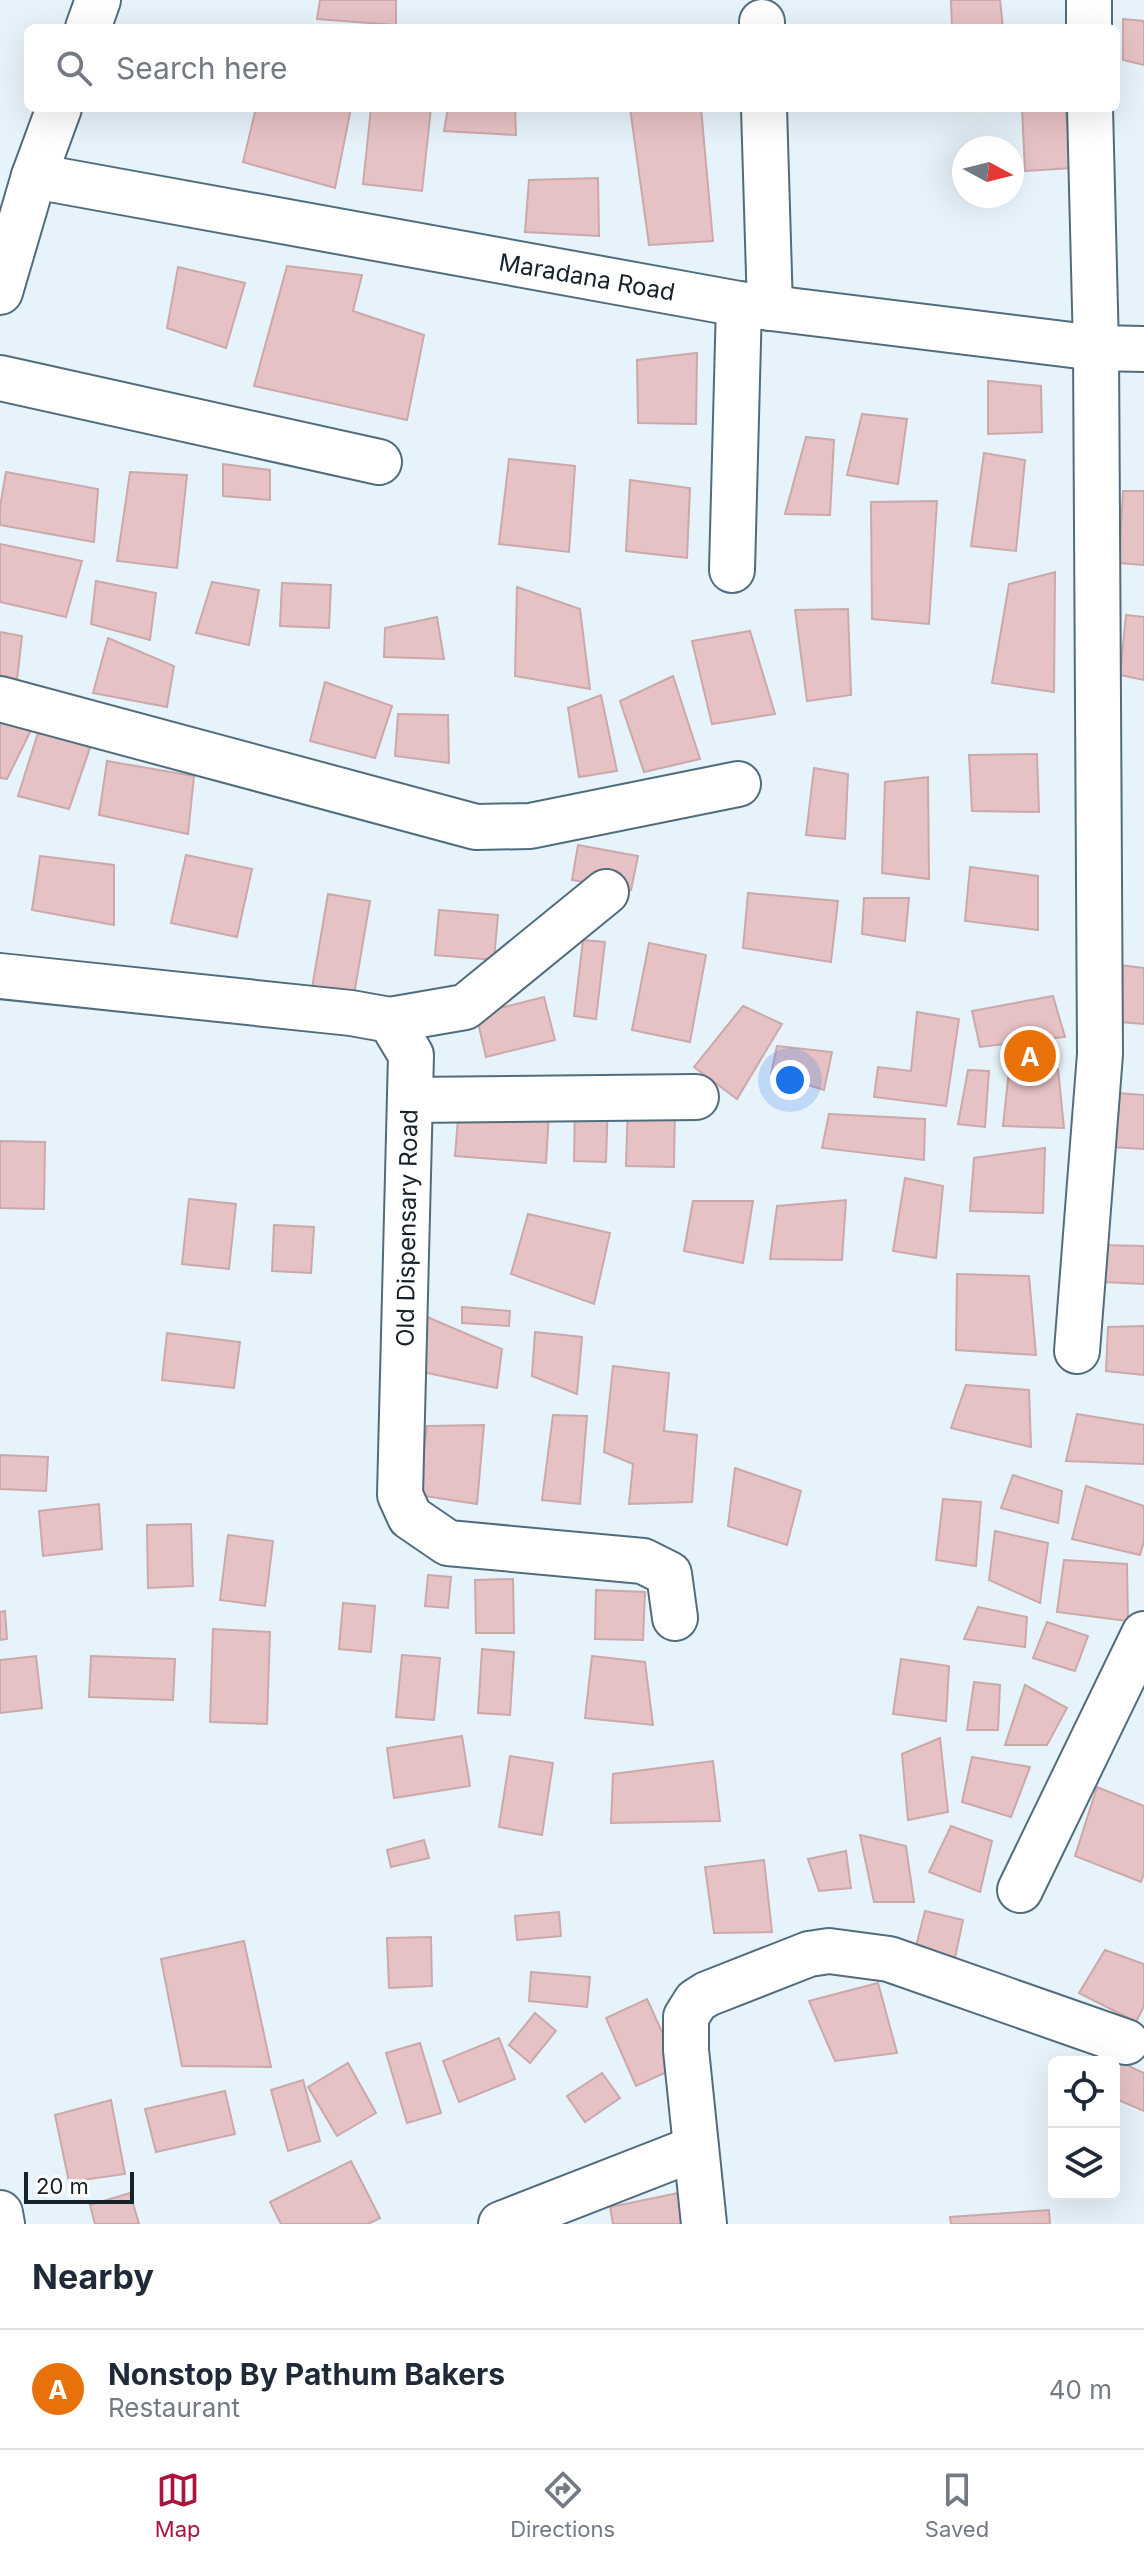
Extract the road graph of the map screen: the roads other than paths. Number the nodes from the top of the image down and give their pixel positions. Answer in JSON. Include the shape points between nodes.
{"nodes":[{"id":1,"x":98,"y":0,"type":"edge"},
{"id":2,"x":1089,"y":0,"type":"edge"},
{"id":3,"x":89,"y":24,"type":"edge"},
{"id":4,"x":1089,"y":24,"type":"edge"},
{"id":5,"x":58,"y":112,"type":"edge"},
{"id":6,"x":764,"y":112,"type":"edge"},
{"id":7,"x":1090,"y":112,"type":"edge"},
{"id":8,"x":34,"y":176,"type":"junction"},
{"id":9,"x":0,"y":292,"type":"edge"},
{"id":10,"x":754,"y":306,"type":"junction"},
{"id":11,"x":1096,"y":348,"type":"junction"},
{"id":12,"x":1144,"y":349,"type":"edge"},
{"id":13,"x":0,"y":378,"type":"edge"},
{"id":14,"x":379,"y":462,"type":"dead end"},
{"id":15,"x":732,"y":570,"type":"dead end"},
{"id":16,"x":0,"y":699,"type":"edge"},
{"id":17,"x":738,"y":784,"type":"dead end"},
{"id":18,"x":606,"y":892,"type":"dead end"},
{"id":19,"x":0,"y":976,"type":"edge"},
{"id":20,"x":390,"y":1020,"type":"junction"},
{"id":21,"x":696,"y":1097,"type":"dead end"},
{"id":22,"x":410,"y":1100,"type":"junction"},
{"id":23,"x":1077,"y":1351,"type":"dead end"},
{"id":24,"x":675,"y":1618,"type":"dead end"},
{"id":25,"x":1144,"y":1634,"type":"edge"},
{"id":26,"x":1020,"y":1890,"type":"dead end"},
{"id":27,"x":1126,"y":2042,"type":"dead end"},
{"id":28,"x":696,"y":2148,"type":"junction"},
{"id":29,"x":0,"y":2213,"type":"edge"},
{"id":30,"x":2,"y":2224,"type":"edge"},
{"id":31,"x":501,"y":2224,"type":"edge"},
{"id":32,"x":704,"y":2224,"type":"edge"}],
"edges":[{"from":1,"to":3,"type":"street"},
{"from":2,"to":4,"type":"street"},
{"from":5,"to":8,"type":"street"},
{"from":6,"to":10,"type":"street"},
{"from":7,"to":11,"type":"street"},
{"from":8,"to":9,"type":"street"},
{"from":8,"to":10,"type":"street","name":"Maradana Road"},
{"from":10,"to":11,"type":"street","name":"Maradana Road"},
{"from":10,"to":15,"type":"street"},
{"from":11,"to":12,"type":"street","name":"Maradana Road"},
{"from":11,"to":23,"type":"street","via":[[1100,1054]]},
{"from":13,"to":14,"type":"street"},
{"from":16,"to":17,"type":"street","via":[[476,827],[530,826]]},
{"from":18,"to":20,"type":"street","via":[[465,1007]]},
{"from":19,"to":20,"type":"street"},
{"from":20,"to":22,"type":"street","name":"Old Dispensary Road","via":[[411,1055]]},
{"from":21,"to":22,"type":"street"},
{"from":22,"to":24,"type":"street","name":"Old Dispensary Road","via":[[400,1495],[410,1517],[448,1543],[643,1561],[669,1574]]},
{"from":25,"to":26,"type":"street"},
{"from":27,"to":28,"type":"street","via":[[889,1959],[829,1951],[809,1954],[707,1994],[686,2017]]},
{"from":28,"to":31,"type":"street"},
{"from":28,"to":32,"type":"street"},
{"from":29,"to":30,"type":"street"}]}
